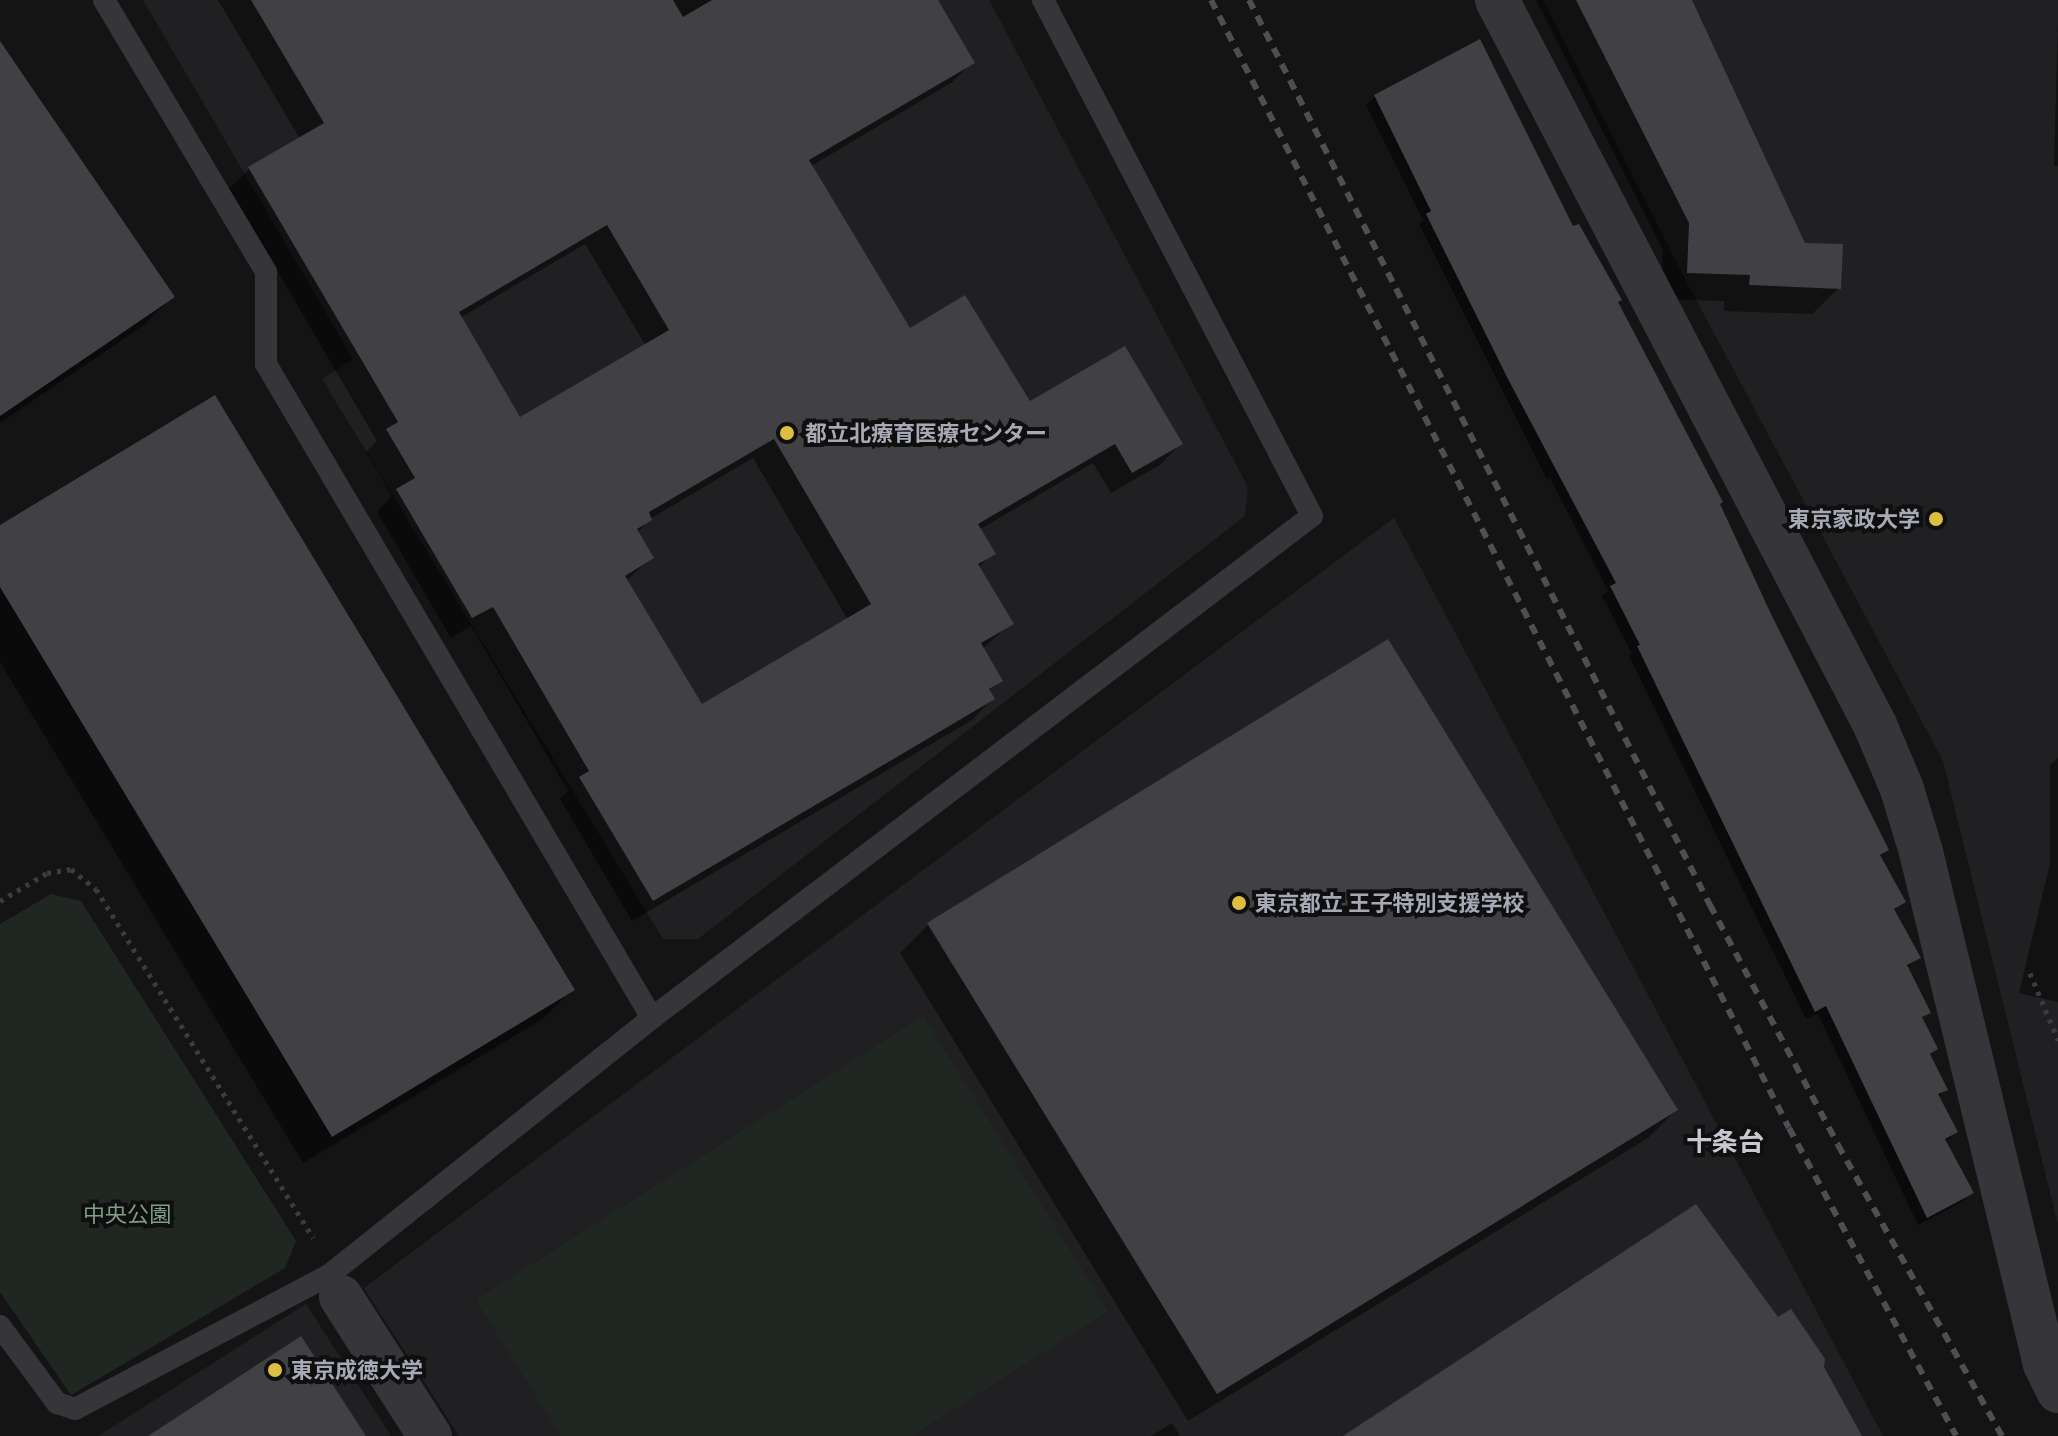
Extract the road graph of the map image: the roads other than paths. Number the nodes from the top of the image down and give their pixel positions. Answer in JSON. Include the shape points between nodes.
{"nodes":[{"id":1,"x":104,"y":0,"type":"edge"},
{"id":2,"x":1043,"y":0,"type":"edge"},
{"id":3,"x":1497,"y":0,"type":"edge"},
{"id":4,"x":652,"y":1018,"type":"junction"},
{"id":5,"x":335,"y":1286,"type":"junction"},
{"id":6,"x":0,"y":1326,"type":"edge"},
{"id":7,"x":2058,"y":1391,"type":"edge"},
{"id":8,"x":430,"y":1436,"type":"edge"}],
"edges":[{"from":1,"to":4,"type":"lane","via":[[266,272],[266,364]]},
{"from":2,"to":4,"type":"lane","via":[[1312,516]]},
{"from":3,"to":7,"type":"street","via":[[1875,725],[1902,789],[2045,1364]]},
{"from":4,"to":5,"type":"lane"},
{"from":5,"to":6,"type":"lane","via":[[75,1409],[57,1403]]},
{"from":5,"to":8,"type":"street"}]}
